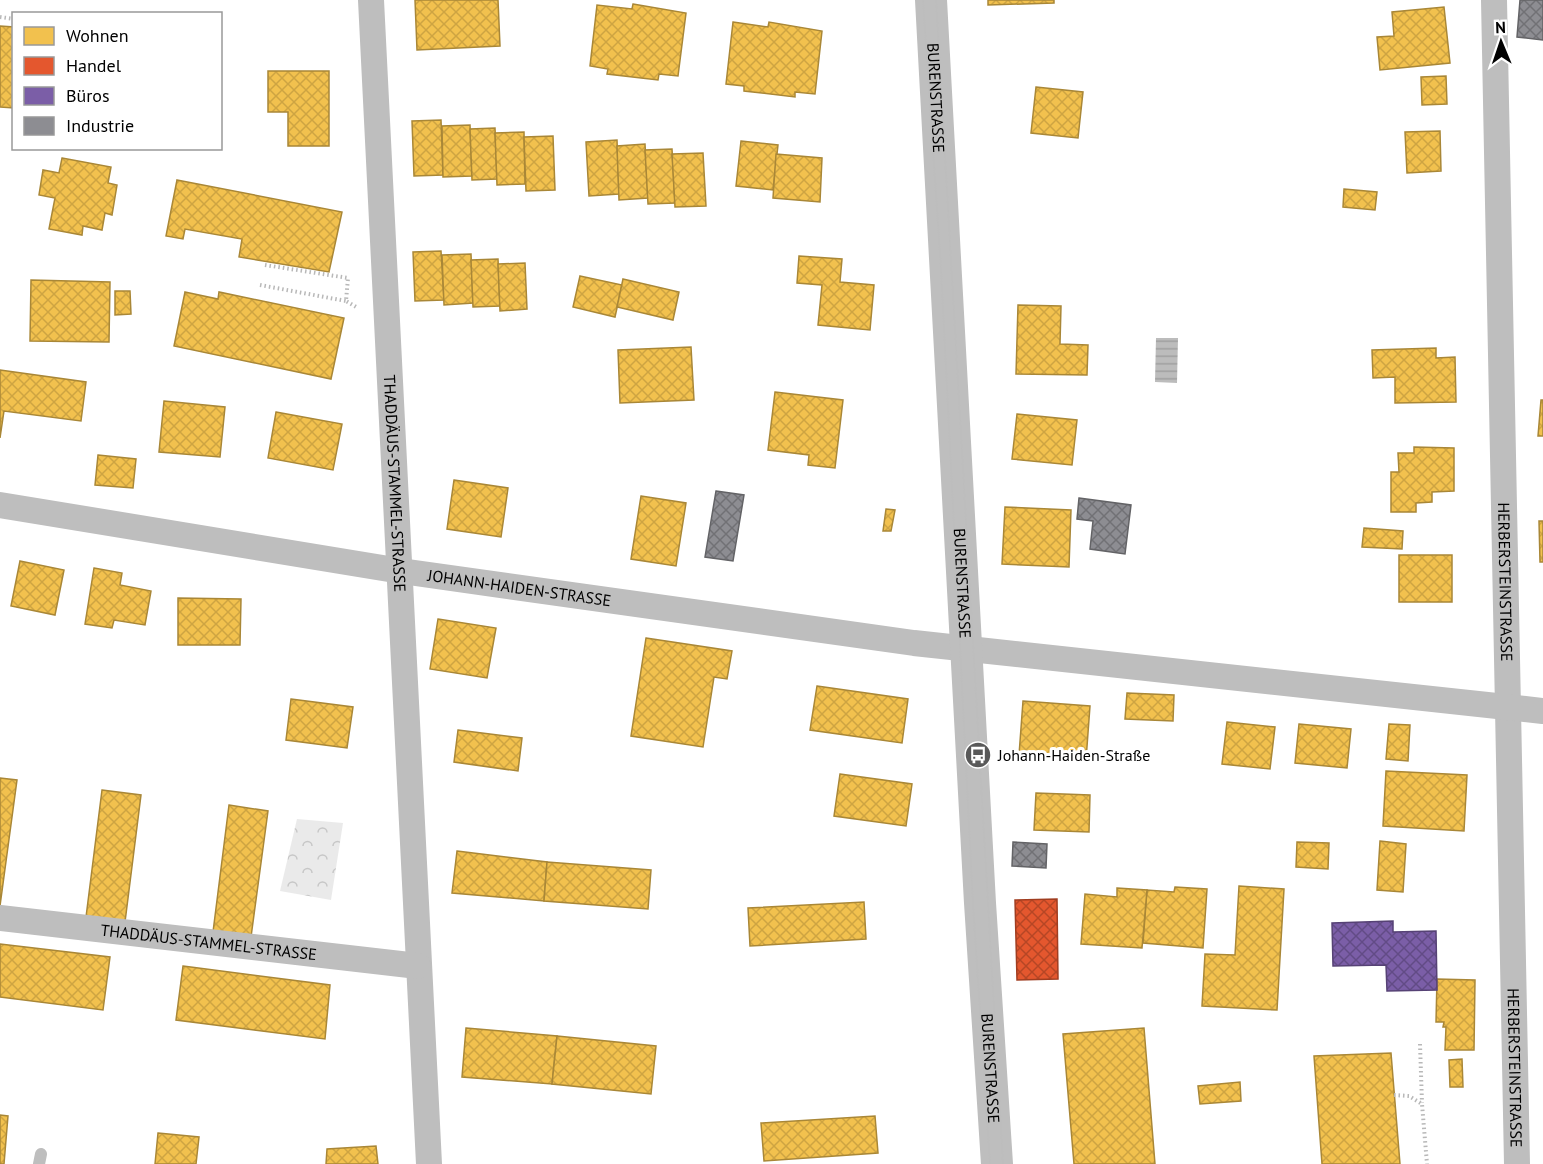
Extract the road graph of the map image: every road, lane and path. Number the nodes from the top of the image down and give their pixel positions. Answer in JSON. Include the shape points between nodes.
{"nodes":[{"id":1,"x":371,"y":0,"type":"edge"},
{"id":2,"x":930,"y":0,"type":"edge"},
{"id":3,"x":1494,"y":0,"type":"edge"},
{"id":4,"x":265,"y":265,"type":"dead end"},
{"id":5,"x":260,"y":285,"type":"dead end"},
{"id":6,"x":346,"y":301,"type":"junction"},
{"id":7,"x":387,"y":312,"type":"junction"},
{"id":8,"x":0,"y":505,"type":"edge"},
{"id":9,"x":401,"y":570,"type":"junction"},
{"id":10,"x":967,"y":649,"type":"junction"},
{"id":11,"x":1508,"y":709,"type":"junction"},
{"id":12,"x":1543,"y":711,"type":"edge"},
{"id":13,"x":0,"y":918,"type":"edge"},
{"id":14,"x":418,"y":966,"type":"junction"},
{"id":15,"x":1420,"y":1044,"type":"dead end"},
{"id":16,"x":1395,"y":1095,"type":"dead end"},
{"id":17,"x":1422,"y":1104,"type":"junction"},
{"id":18,"x":429,"y":1164,"type":"edge"},
{"id":19,"x":998,"y":1164,"type":"edge"},
{"id":20,"x":1428,"y":1164,"type":"edge"},
{"id":21,"x":1517,"y":1164,"type":"edge"}],
"edges":[{"from":1,"to":7,"type":"street","name":"THADDÄUS-STAMMEL-STRASSE"},
{"from":2,"to":10,"type":"street","name":"BURENSTRASSE"},
{"from":3,"to":11,"type":"street","name":"HERBERSTEINSTRASSE"},
{"from":4,"to":6,"type":"path","via":[[348,278]]},
{"from":5,"to":6,"type":"path"},
{"from":6,"to":7,"type":"path","via":[[362,310]]},
{"from":7,"to":9,"type":"street","name":"THADDÄUS-STAMMEL-STRASSE"},
{"from":8,"to":9,"type":"street","name":"JOHANN-HAIDEN-STRASSE"},
{"from":9,"to":10,"type":"street","name":"JOHANN-HAIDEN-STRASSE"},
{"from":9,"to":14,"type":"street","name":"THADDÄUS-STAMMEL-STRASSE"},
{"from":10,"to":11,"type":"street","name":"JOHANN-HAIDEN-STRASSE"},
{"from":10,"to":19,"type":"street","name":"BURENSTRASSE"},
{"from":11,"to":12,"type":"street","name":"JOHANN-HAIDEN-STRASSE"},
{"from":11,"to":21,"type":"street","name":"HERBERSTEINSTRASSE"},
{"from":13,"to":14,"type":"street","name":"THADDÄUS-STAMMEL-STRASSE"},
{"from":14,"to":18,"type":"street","name":"THADDÄUS-STAMMEL-STRASSE"},
{"from":15,"to":17,"type":"path"},
{"from":16,"to":17,"type":"path","via":[[1409,1096]]},
{"from":17,"to":20,"type":"path"}]}
